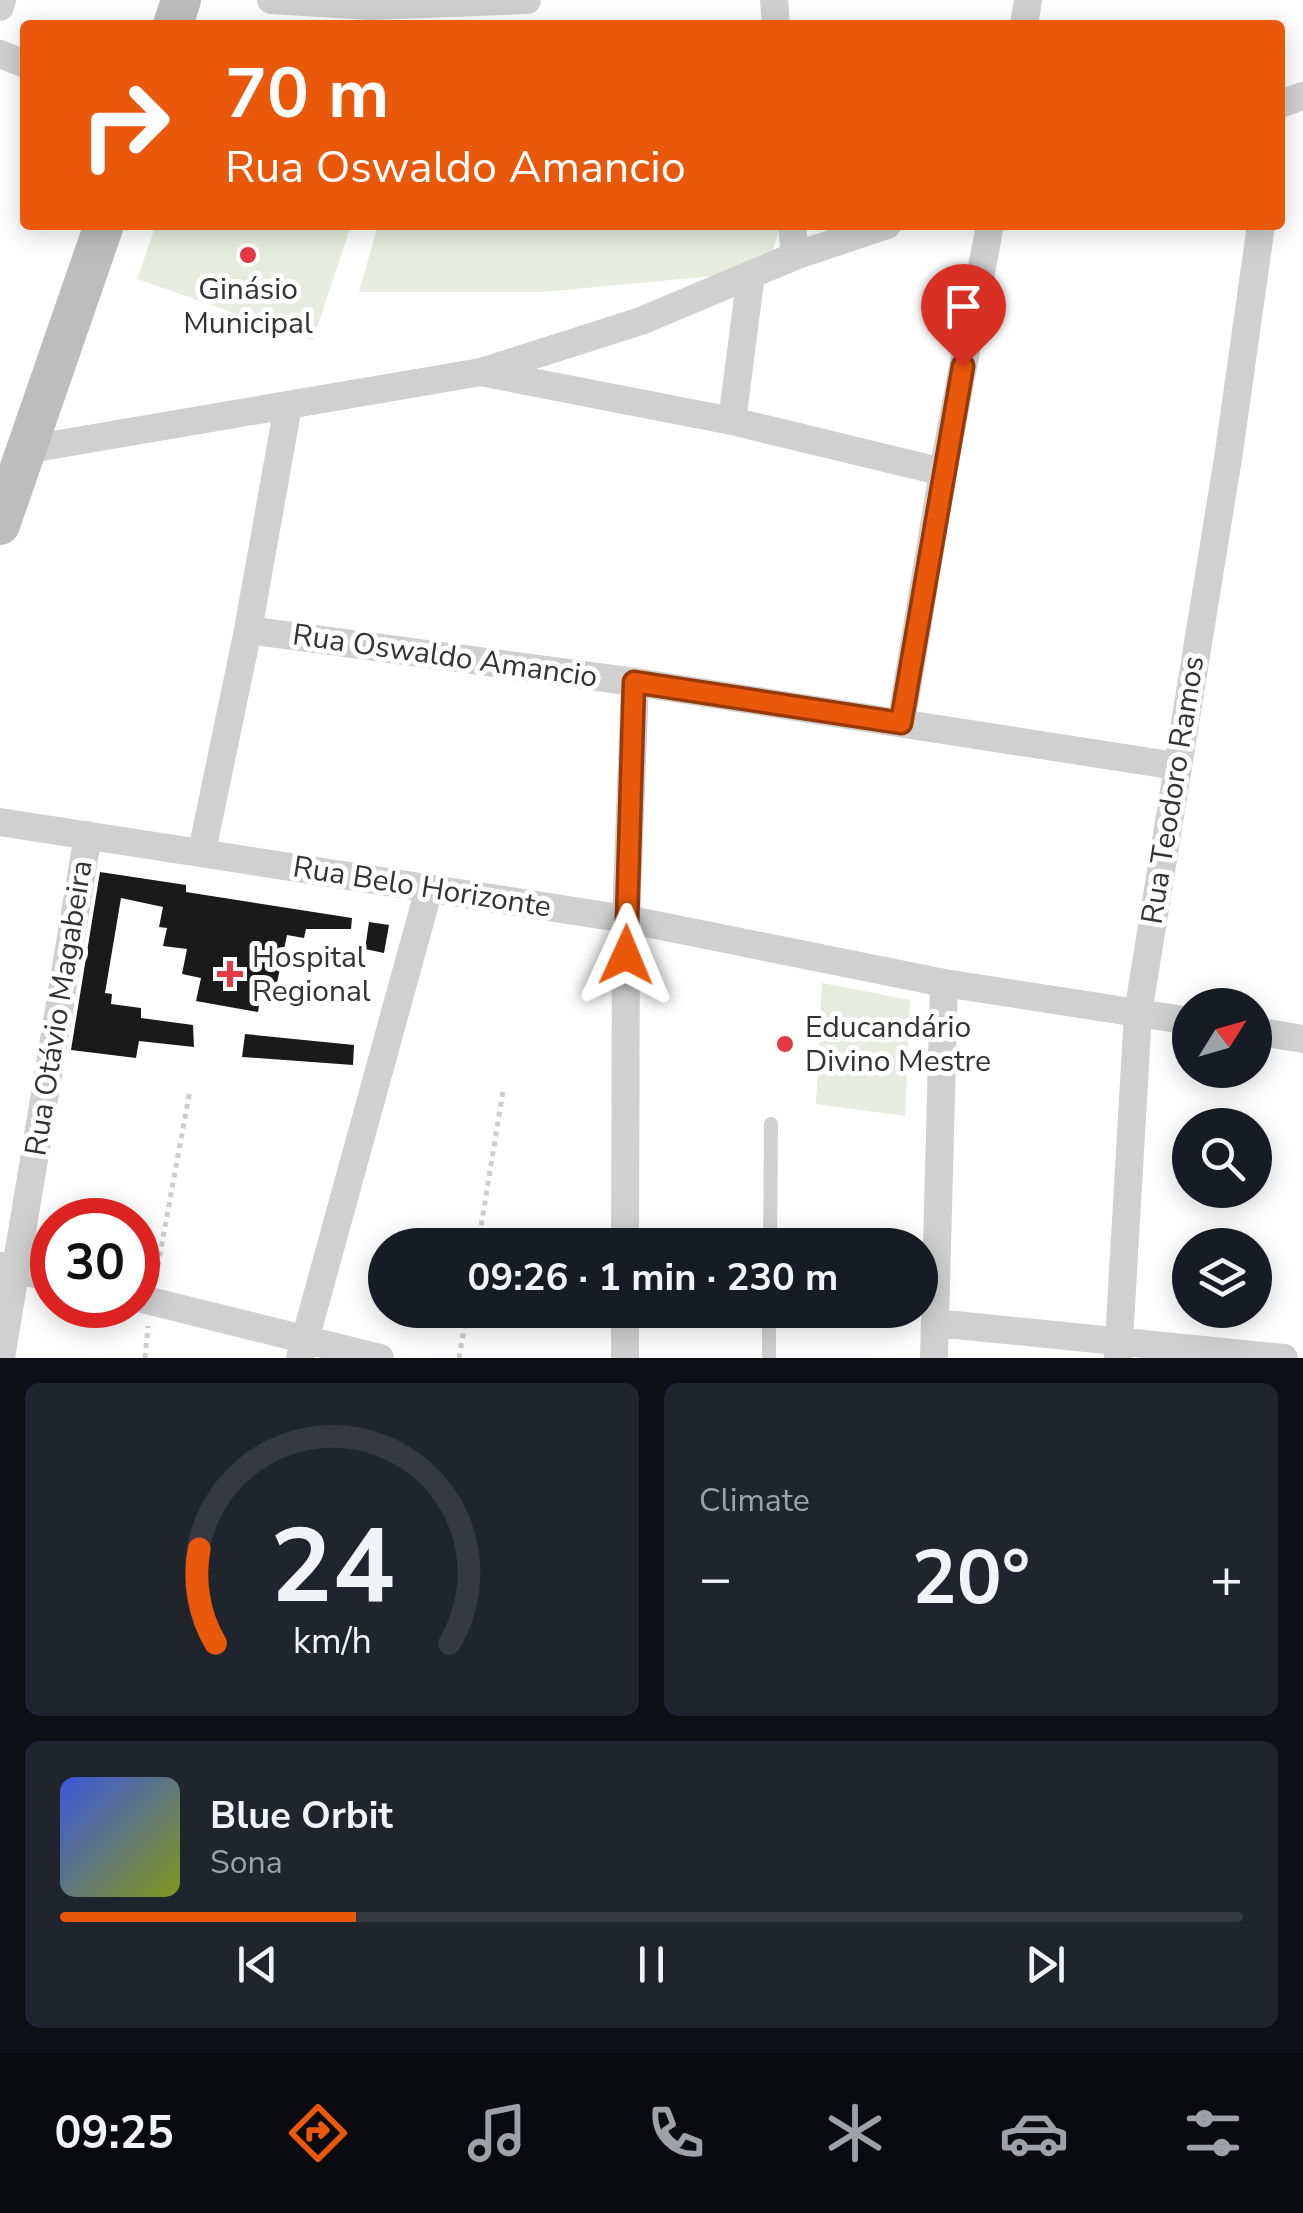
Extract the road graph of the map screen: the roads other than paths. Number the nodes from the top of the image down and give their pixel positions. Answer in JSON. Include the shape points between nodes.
{"nodes":[{"id":1,"x":272,"y":0,"type":"edge"},
{"id":2,"x":527,"y":0,"type":"edge"},
{"id":3,"x":102,"y":230,"type":"edge"},
{"id":4,"x":792,"y":230,"type":"edge"},
{"id":5,"x":872,"y":230,"type":"edge"},
{"id":6,"x":989,"y":230,"type":"edge"},
{"id":7,"x":1260,"y":230,"type":"edge"},
{"id":8,"x":795,"y":256,"type":"junction"},
{"id":9,"x":752,"y":274,"type":"junction"},
{"id":10,"x":480,"y":372,"type":"junction"},
{"id":11,"x":288,"y":406,"type":"junction"},
{"id":12,"x":732,"y":422,"type":"junction"},
{"id":13,"x":24,"y":450,"type":"junction"},
{"id":14,"x":943,"y":472,"type":"junction"},
{"id":15,"x":0,"y":525,"type":"edge"},
{"id":16,"x":248,"y":630,"type":"junction"},
{"id":17,"x":634,"y":682,"type":"junction"},
{"id":18,"x":901,"y":723,"type":"junction"},
{"id":19,"x":1176,"y":766,"type":"junction"},
{"id":20,"x":0,"y":822,"type":"edge"},
{"id":21,"x":88,"y":835,"type":"junction"},
{"id":22,"x":202,"y":851,"type":"junction"},
{"id":23,"x":429,"y":889,"type":"junction"},
{"id":24,"x":626,"y":918,"type":"junction"},
{"id":25,"x":944,"y":983,"type":"junction"},
{"id":26,"x":1138,"y":1013,"type":"junction"},
{"id":27,"x":1172,"y":1018,"type":"edge"},
{"id":28,"x":1272,"y":1034,"type":"edge"},
{"id":29,"x":1303,"y":1039,"type":"edge"},
{"id":30,"x":771,"y":1124,"type":"dead end"},
{"id":31,"x":625,"y":1228,"type":"edge"},
{"id":32,"x":770,"y":1228,"type":"edge"},
{"id":33,"x":938,"y":1237,"type":"edge"},
{"id":34,"x":8,"y":1267,"type":"edge"},
{"id":35,"x":160,"y":1305,"type":"edge"},
{"id":36,"x":938,"y":1322,"type":"edge"},
{"id":37,"x":625,"y":1328,"type":"edge"},
{"id":38,"x":770,"y":1328,"type":"edge"},
{"id":39,"x":936,"y":1328,"type":"edge"},
{"id":40,"x":302,"y":1350,"type":"edge"},
{"id":41,"x":1119,"y":1350,"type":"edge"},
{"id":42,"x":1,"y":1358,"type":"edge"},
{"id":43,"x":380,"y":1358,"type":"edge"},
{"id":44,"x":625,"y":1358,"type":"edge"},
{"id":45,"x":769,"y":1358,"type":"edge"},
{"id":46,"x":934,"y":1358,"type":"edge"},
{"id":47,"x":1284,"y":1358,"type":"edge"}],
"edges":[{"from":1,"to":2,"type":"street","via":[[371,6]]},
{"from":3,"to":13,"type":"main road"},
{"from":4,"to":8,"type":"street"},
{"from":5,"to":8,"type":"street"},
{"from":6,"to":14,"type":"street"},
{"from":7,"to":19,"type":"street","name":"Rua Teodoro Ramos"},
{"from":8,"to":9,"type":"street"},
{"from":9,"to":10,"type":"street","via":[[641,321]]},
{"from":9,"to":12,"type":"street"},
{"from":10,"to":11,"type":"street"},
{"from":10,"to":12,"type":"street"},
{"from":11,"to":13,"type":"street"},
{"from":11,"to":16,"type":"street"},
{"from":12,"to":14,"type":"street"},
{"from":13,"to":15,"type":"main road"},
{"from":14,"to":18,"type":"street"},
{"from":16,"to":17,"type":"street","name":"Rua Oswaldo Amancio"},
{"from":16,"to":22,"type":"street"},
{"from":17,"to":18,"type":"street","name":"Rua Oswaldo Amancio"},
{"from":17,"to":24,"type":"street"},
{"from":18,"to":19,"type":"street","name":"Rua Oswaldo Amancio"},
{"from":19,"to":26,"type":"street","name":"Rua Teodoro Ramos"},
{"from":20,"to":21,"type":"street","name":"Rua Belo Horizonte"},
{"from":21,"to":22,"type":"street","name":"Rua Belo Horizonte"},
{"from":21,"to":34,"type":"street","name":"Rua Otávio Magabeira"},
{"from":22,"to":23,"type":"street","name":"Rua Belo Horizonte"},
{"from":23,"to":24,"type":"street","name":"Rua Belo Horizonte"},
{"from":23,"to":40,"type":"street"},
{"from":24,"to":25,"type":"street","name":"Rua Belo Horizonte"},
{"from":24,"to":31,"type":"street"},
{"from":25,"to":26,"type":"street","name":"Rua Belo Horizonte"},
{"from":25,"to":33,"type":"street"},
{"from":26,"to":27,"type":"street","name":"Rua Belo Horizonte"},
{"from":26,"to":41,"type":"street","name":"Rua Teodoro Ramos"},
{"from":28,"to":29,"type":"street"},
{"from":30,"to":32,"type":"lane"},
{"from":34,"to":42,"type":"street","name":"Rua Otávio Magabeira"},
{"from":35,"to":40,"type":"street"},
{"from":36,"to":41,"type":"street"},
{"from":37,"to":44,"type":"street"},
{"from":38,"to":45,"type":"lane"},
{"from":39,"to":46,"type":"street"},
{"from":40,"to":43,"type":"street"},
{"from":41,"to":47,"type":"street"}]}
